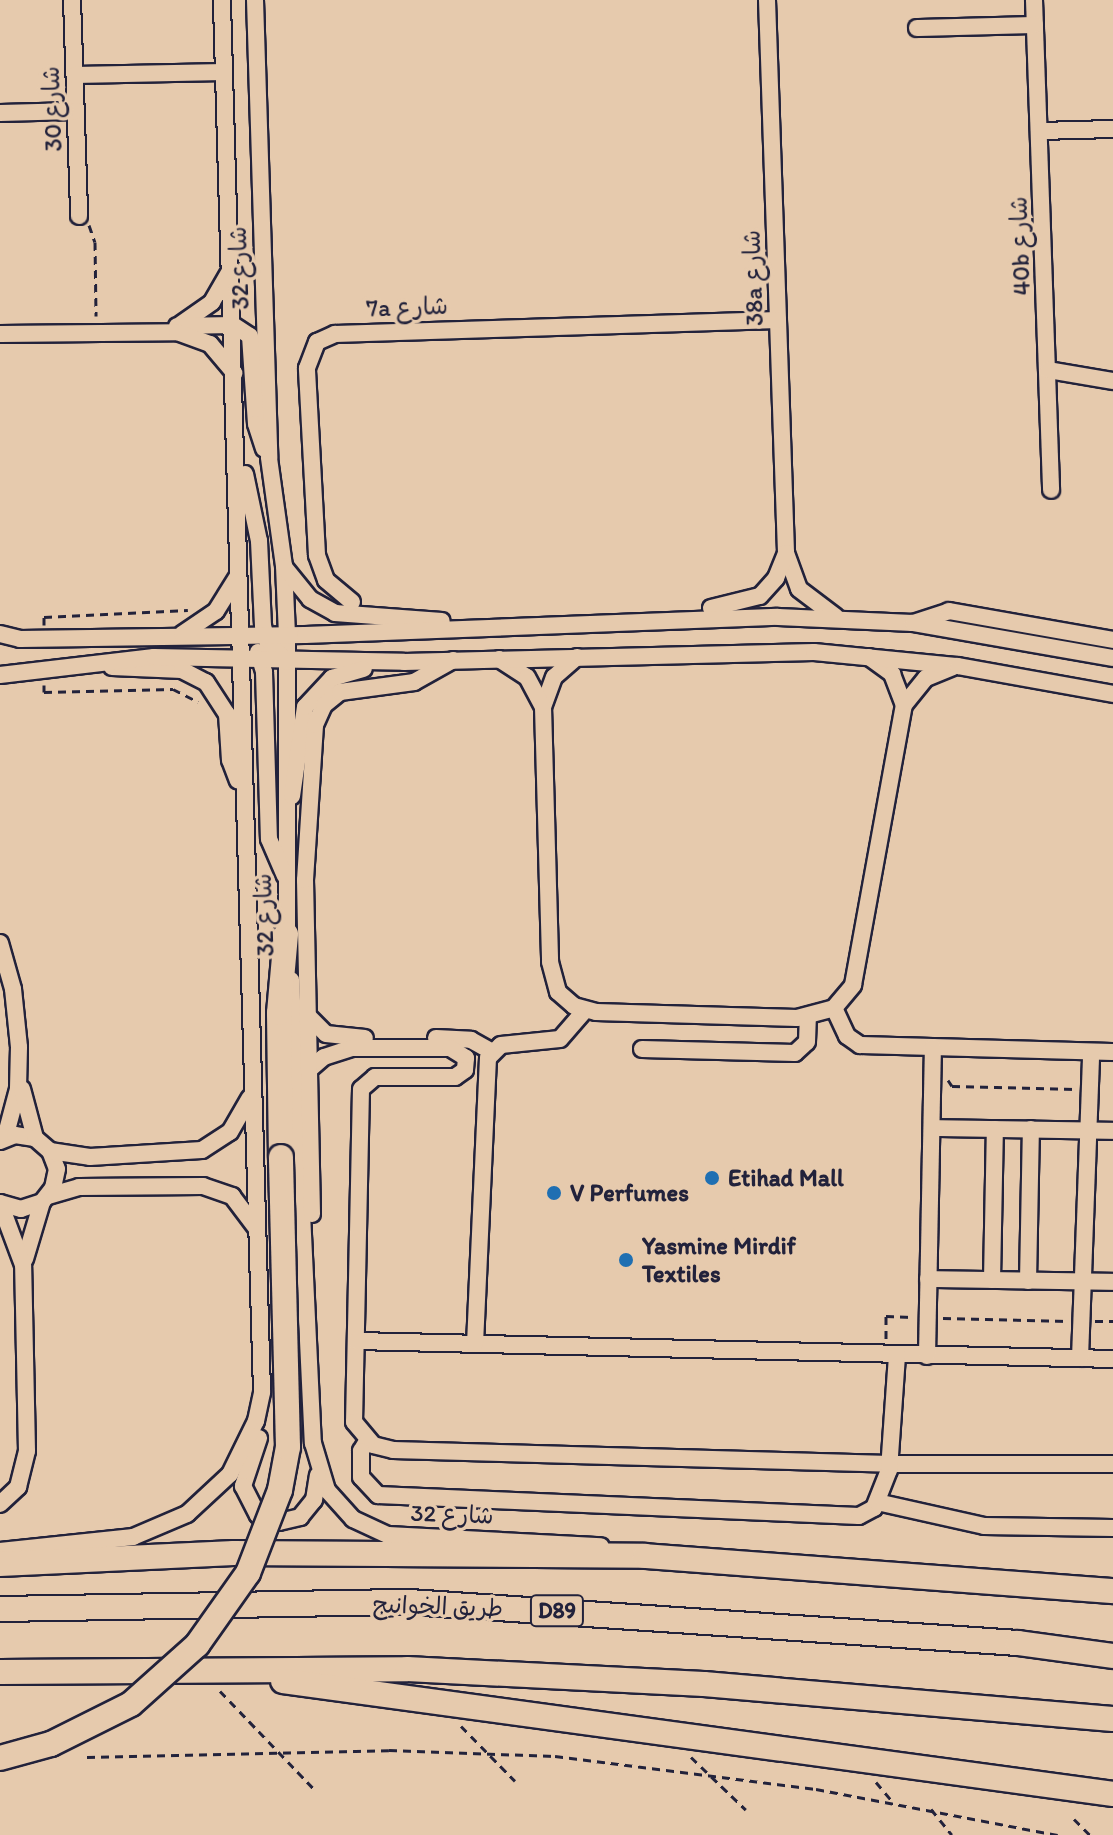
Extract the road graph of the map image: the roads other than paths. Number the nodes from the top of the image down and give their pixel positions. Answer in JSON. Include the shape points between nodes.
{"nodes":[{"id":1,"x":72,"y":0,"type":"edge"},
{"id":2,"x":222,"y":0,"type":"edge"},
{"id":3,"x":255,"y":0,"type":"edge"},
{"id":4,"x":767,"y":0,"type":"edge"},
{"id":5,"x":1034,"y":0,"type":"edge"},
{"id":6,"x":1035,"y":25,"type":"junction"},
{"id":7,"x":917,"y":28,"type":"dead end"},
{"id":8,"x":224,"y":72,"type":"junction"},
{"id":9,"x":75,"y":75,"type":"junction"},
{"id":10,"x":76,"y":111,"type":"junction"},
{"id":11,"x":0,"y":113,"type":"edge"},
{"id":12,"x":1113,"y":129,"type":"edge"},
{"id":13,"x":1040,"y":131,"type":"junction"},
{"id":14,"x":79,"y":216,"type":"road end"},
{"id":15,"x":232,"y":267,"type":"junction"},
{"id":16,"x":778,"y":320,"type":"junction"},
{"id":17,"x":233,"y":325,"type":"junction"},
{"id":18,"x":169,"y":328,"type":"junction"},
{"id":19,"x":0,"y":334,"type":"edge"},
{"id":20,"x":1048,"y":370,"type":"junction"},
{"id":21,"x":235,"y":374,"type":"junction"},
{"id":22,"x":1113,"y":381,"type":"edge"},
{"id":23,"x":238,"y":444,"type":"junction"},
{"id":24,"x":269,"y":458,"type":"junction"},
{"id":25,"x":1051,"y":490,"type":"dead end"},
{"id":26,"x":786,"y":553,"type":"junction"},
{"id":27,"x":284,"y":566,"type":"junction"},
{"id":28,"x":239,"y":572,"type":"junction"},
{"id":29,"x":352,"y":602,"type":"dead end"},
{"id":30,"x":841,"y":620,"type":"junction"},
{"id":31,"x":652,"y":621,"type":"junction"},
{"id":32,"x":913,"y":623,"type":"junction"},
{"id":33,"x":467,"y":627,"type":"junction"},
{"id":34,"x":0,"y":634,"type":"edge"},
{"id":35,"x":240,"y":635,"type":"junction"},
{"id":36,"x":265,"y":635,"type":"junction"},
{"id":37,"x":287,"y":635,"type":"junction"},
{"id":38,"x":179,"y":636,"type":"junction"},
{"id":39,"x":1113,"y":640,"type":"edge"},
{"id":40,"x":865,"y":655,"type":"junction"},
{"id":41,"x":578,"y":656,"type":"junction"},
{"id":42,"x":239,"y":657,"type":"junction"},
{"id":43,"x":1113,"y":658,"type":"edge"},
{"id":44,"x":498,"y":659,"type":"junction"},
{"id":45,"x":262,"y":660,"type":"junction"},
{"id":46,"x":453,"y":660,"type":"junction"},
{"id":47,"x":87,"y":662,"type":"junction"},
{"id":48,"x":287,"y":662,"type":"junction"},
{"id":49,"x":404,"y":662,"type":"junction"},
{"id":50,"x":958,"y":666,"type":"junction"},
{"id":51,"x":0,"y":675,"type":"edge"},
{"id":52,"x":1113,"y":694,"type":"edge"},
{"id":53,"x":904,"y":705,"type":"junction"},
{"id":54,"x":543,"y":707,"type":"junction"},
{"id":55,"x":242,"y":788,"type":"junction"},
{"id":56,"x":287,"y":804,"type":"junction"},
{"id":57,"x":286,"y":878,"type":"junction"},
{"id":58,"x":286,"y":934,"type":"junction"},
{"id":59,"x":0,"y":943,"type":"edge"},
{"id":60,"x":834,"y":1008,"type":"junction"},
{"id":61,"x":585,"y":1010,"type":"junction"},
{"id":62,"x":308,"y":1016,"type":"junction"},
{"id":63,"x":808,"y":1018,"type":"junction"},
{"id":64,"x":933,"y":1047,"type":"junction"},
{"id":65,"x":642,"y":1049,"type":"dead end"},
{"id":66,"x":491,"y":1051,"type":"junction"},
{"id":67,"x":1091,"y":1052,"type":"junction"},
{"id":68,"x":1113,"y":1052,"type":"edge"},
{"id":69,"x":310,"y":1069,"type":"junction"},
{"id":70,"x":19,"y":1076,"type":"junction"},
{"id":71,"x":253,"y":1089,"type":"junction"},
{"id":72,"x":932,"y":1128,"type":"junction"},
{"id":73,"x":995,"y":1129,"type":"junction"},
{"id":74,"x":1031,"y":1129,"type":"junction"},
{"id":75,"x":1088,"y":1130,"type":"junction"},
{"id":76,"x":1113,"y":1131,"type":"edge"},
{"id":77,"x":35,"y":1138,"type":"junction"},
{"id":78,"x":2,"y":1140,"type":"edge"},
{"id":79,"x":50,"y":1151,"type":"junction"},
{"id":80,"x":45,"y":1199,"type":"junction"},
{"id":81,"x":0,"y":1203,"type":"edge"},
{"id":82,"x":259,"y":1232,"type":"junction"},
{"id":83,"x":23,"y":1265,"type":"junction"},
{"id":84,"x":928,"y":1279,"type":"junction"},
{"id":85,"x":992,"y":1280,"type":"junction"},
{"id":86,"x":1028,"y":1281,"type":"junction"},
{"id":87,"x":1082,"y":1282,"type":"junction"},
{"id":88,"x":1113,"y":1282,"type":"edge"},
{"id":89,"x":305,"y":1287,"type":"junction"},
{"id":90,"x":356,"y":1341,"type":"junction"},
{"id":91,"x":475,"y":1344,"type":"junction"},
{"id":92,"x":892,"y":1355,"type":"junction"},
{"id":93,"x":927,"y":1356,"type":"junction"},
{"id":94,"x":1080,"y":1358,"type":"junction"},
{"id":95,"x":1113,"y":1359,"type":"edge"},
{"id":96,"x":262,"y":1392,"type":"junction"},
{"id":97,"x":367,"y":1441,"type":"junction"},
{"id":98,"x":872,"y":1463,"type":"junction"},
{"id":99,"x":890,"y":1464,"type":"junction"},
{"id":100,"x":1113,"y":1464,"type":"edge"},
{"id":101,"x":319,"y":1473,"type":"junction"},
{"id":102,"x":878,"y":1498,"type":"junction"},
{"id":103,"x":0,"y":1504,"type":"edge"},
{"id":104,"x":1113,"y":1528,"type":"edge"},
{"id":105,"x":0,"y":1551,"type":"edge"},
{"id":106,"x":645,"y":1556,"type":"junction"},
{"id":107,"x":0,"y":1564,"type":"edge"},
{"id":108,"x":1113,"y":1591,"type":"edge"},
{"id":109,"x":0,"y":1609,"type":"edge"},
{"id":110,"x":1018,"y":1643,"type":"junction"},
{"id":111,"x":1113,"y":1643,"type":"edge"},
{"id":112,"x":1113,"y":1656,"type":"edge"},
{"id":113,"x":197,"y":1669,"type":"junction"},
{"id":114,"x":0,"y":1672,"type":"edge"},
{"id":115,"x":1113,"y":1719,"type":"edge"},
{"id":116,"x":0,"y":1758,"type":"edge"},
{"id":117,"x":1113,"y":1794,"type":"edge"}],
"edges":[{"from":1,"to":9,"type":"street","name":"شارع 30"},
{"from":2,"to":8,"type":"street","name":"شارع 32"},
{"from":3,"to":24,"type":"street","name":"شارع 32"},
{"from":4,"to":16,"type":"street","name":"38a شارع"},
{"from":5,"to":6,"type":"street","name":"40b شارع"},
{"from":6,"to":7,"type":"street"},
{"from":6,"to":13,"type":"street","name":"40b شارع"},
{"from":8,"to":9,"type":"street"},
{"from":8,"to":15,"type":"street","name":"شارع 32"},
{"from":9,"to":10,"type":"street","name":"شارع 30"},
{"from":10,"to":11,"type":"street"},
{"from":10,"to":14,"type":"street","name":"شارع 30"},
{"from":12,"to":13,"type":"street"},
{"from":13,"to":20,"type":"street","name":"40b شارع"},
{"from":15,"to":17,"type":"street","name":"شارع 32"},
{"from":15,"to":18,"type":"street","via":[[212,302]]},
{"from":16,"to":26,"type":"street","name":"38a شارع"},
{"from":16,"to":29,"type":"street","name":"7a شارع","via":[[335,334],[317,342],[307,368],[317,555],[326,580]]},
{"from":17,"to":18,"type":"street"},
{"from":17,"to":21,"type":"street","name":"شارع 32"},
{"from":17,"to":24,"type":"street","via":[[245,330],[252,342],[256,424]]},
{"from":18,"to":19,"type":"street"},
{"from":18,"to":21,"type":"street","via":[[200,338]]},
{"from":20,"to":22,"type":"street"},
{"from":20,"to":25,"type":"street","name":"40b شارع"},
{"from":21,"to":23,"type":"street","name":"شارع 32"},
{"from":23,"to":28,"type":"street","name":"شارع 32"},
{"from":23,"to":36,"type":"street","via":[[259,541]]},
{"from":24,"to":27,"type":"street","name":"شارع 32"},
{"from":26,"to":30,"type":"street","name":"38a شارع","via":[[807,598]]},
{"from":26,"to":31,"type":"street","via":[[776,578],[749,602]]},
{"from":27,"to":33,"type":"street","via":[[310,599],[335,613]]},
{"from":27,"to":37,"type":"street","name":"شارع 32"},
{"from":28,"to":35,"type":"street","name":"شارع 32"},
{"from":28,"to":38,"type":"street","via":[[216,611]]},
{"from":30,"to":31,"type":"street"},
{"from":30,"to":32,"type":"street"},
{"from":31,"to":33,"type":"street"},
{"from":32,"to":39,"type":"street","via":[[949,611]]},
{"from":32,"to":43,"type":"street"},
{"from":33,"to":37,"type":"street"},
{"from":34,"to":38,"type":"street","via":[[20,639]]},
{"from":35,"to":36,"type":"street"},
{"from":35,"to":38,"type":"street"},
{"from":35,"to":42,"type":"street","name":"شارع 32"},
{"from":35,"to":45,"type":"street"},
{"from":36,"to":37,"type":"street"},
{"from":36,"to":48,"type":"street"},
{"from":37,"to":48,"type":"street","name":"شارع 32"},
{"from":40,"to":41,"type":"street"},
{"from":40,"to":50,"type":"street"},
{"from":40,"to":53,"type":"street","via":[[892,674]]},
{"from":41,"to":44,"type":"street"},
{"from":41,"to":54,"type":"street","via":[[554,677]]},
{"from":42,"to":45,"type":"street"},
{"from":42,"to":47,"type":"street"},
{"from":42,"to":55,"type":"street","name":"شارع 32"},
{"from":44,"to":46,"type":"street"},
{"from":44,"to":54,"type":"street","via":[[527,677]]},
{"from":45,"to":48,"type":"street"},
{"from":45,"to":57,"type":"street","via":[[269,839]]},
{"from":46,"to":49,"type":"street"},
{"from":46,"to":62,"type":"street","via":[[414,682],[350,687],[319,714],[305,880]]},
{"from":47,"to":51,"type":"street"},
{"from":47,"to":55,"type":"street","via":[[182,670],[206,682],[227,714],[230,760]]},
{"from":48,"to":49,"type":"street"},
{"from":48,"to":56,"type":"street","name":"شارع 32"},
{"from":49,"to":56,"type":"street","via":[[344,673],[312,695],[301,719],[299,777]]},
{"from":50,"to":52,"type":"street"},
{"from":50,"to":53,"type":"street","via":[[926,678]]},
{"from":53,"to":60,"type":"street","via":[[853,985]]},
{"from":54,"to":61,"type":"street","via":[[551,973],[565,1000]]},
{"from":55,"to":71,"type":"street","name":"شارع 32"},
{"from":56,"to":57,"type":"street","name":"شارع 32"},
{"from":57,"to":58,"type":"street","name":"شارع 32"},
{"from":58,"to":89,"type":"street","name":"شارع 32"},
{"from":58,"to":116,"type":"highway","bridge":true,"via":[[278,1026],[288,1447],[280,1490],[248,1573],[197,1645],[131,1704],[51,1744]]},
{"from":59,"to":70,"type":"street","via":[[17,1018]]},
{"from":60,"to":63,"type":"street"},
{"from":60,"to":64,"type":"street","via":[[847,1036],[860,1045]]},
{"from":61,"to":63,"type":"street"},
{"from":61,"to":66,"type":"street","via":[[552,1042],[501,1045]]},
{"from":62,"to":66,"type":"street","via":[[333,1037],[464,1038]]},
{"from":62,"to":69,"type":"street"},
{"from":63,"to":65,"type":"street","via":[[807,1042],[795,1053]]},
{"from":64,"to":67,"type":"street"},
{"from":64,"to":72,"type":"street"},
{"from":66,"to":91,"type":"street"},
{"from":67,"to":68,"type":"street"},
{"from":67,"to":75,"type":"street"},
{"from":69,"to":89,"type":"street","via":[[312,1224]]},
{"from":69,"to":90,"type":"street","via":[[324,1057],[351,1048],[450,1048],[466,1058],[465,1070],[455,1077],[369,1079],[361,1089]]},
{"from":70,"to":77,"type":"street"},
{"from":70,"to":78,"type":"street"},
{"from":71,"to":79,"type":"street","via":[[241,1120],[202,1150],[90,1157]]},
{"from":71,"to":82,"type":"street","name":"شارع 32"},
{"from":72,"to":73,"type":"street"},
{"from":72,"to":84,"type":"street"},
{"from":73,"to":74,"type":"street"},
{"from":73,"to":85,"type":"street"},
{"from":74,"to":75,"type":"street"},
{"from":74,"to":86,"type":"street"},
{"from":75,"to":76,"type":"street"},
{"from":75,"to":87,"type":"street"},
{"from":77,"to":78,"type":"street"},
{"from":77,"to":79,"type":"street"},
{"from":79,"to":80,"type":"street","via":[[57,1179]]},
{"from":80,"to":81,"type":"street","via":[[21,1209]]},
{"from":80,"to":82,"type":"street","via":[[79,1187],[203,1186],[232,1196]]},
{"from":80,"to":83,"type":"street"},
{"from":81,"to":83,"type":"street"},
{"from":82,"to":96,"type":"street","name":"شارع 32"},
{"from":83,"to":103,"type":"street","via":[[27,1451],[18,1487]]},
{"from":84,"to":85,"type":"street"},
{"from":84,"to":93,"type":"street"},
{"from":85,"to":86,"type":"street"},
{"from":86,"to":87,"type":"street"},
{"from":87,"to":88,"type":"street"},
{"from":87,"to":94,"type":"street"},
{"from":89,"to":101,"type":"street","name":"شارع 32"},
{"from":90,"to":91,"type":"street"},
{"from":90,"to":97,"type":"street","via":[[354,1422]]},
{"from":91,"to":92,"type":"street"},
{"from":92,"to":93,"type":"street"},
{"from":92,"to":99,"type":"street"},
{"from":93,"to":94,"type":"street"},
{"from":94,"to":95,"type":"street"},
{"from":96,"to":101,"type":"street","via":[[260,1435],[243,1486],[250,1507],[268,1520],[300,1517],[314,1500]]},
{"from":96,"to":105,"type":"street","name":"شارع 32","via":[[246,1449],[210,1496],[187,1514],[133,1537]]},
{"from":97,"to":98,"type":"street","via":[[393,1450]]},
{"from":97,"to":102,"type":"street","via":[[361,1451],[361,1477],[378,1495],[859,1516]]},
{"from":98,"to":99,"type":"street"},
{"from":98,"to":102,"type":"street"},
{"from":99,"to":100,"type":"street"},
{"from":99,"to":102,"type":"street"},
{"from":101,"to":106,"type":"street","name":"شارع 32","via":[[338,1506],[388,1535],[578,1543]]},
{"from":102,"to":104,"type":"street","via":[[984,1526]]},
{"from":106,"to":107,"type":"highway","via":[[234,1553]]},
{"from":106,"to":108,"type":"highway"},
{"from":109,"to":110,"type":"highway","name":"طريق الخوانيج","number":"D89","via":[[409,1602]]},
{"from":110,"to":111,"type":"highway"},
{"from":110,"to":112,"type":"highway","name":"طريق الخوانيج","number":"D89"},
{"from":113,"to":114,"type":"highway"},
{"from":113,"to":115,"type":"highway","via":[[407,1669],[704,1684]]},
{"from":113,"to":117,"type":"highway"}]}
